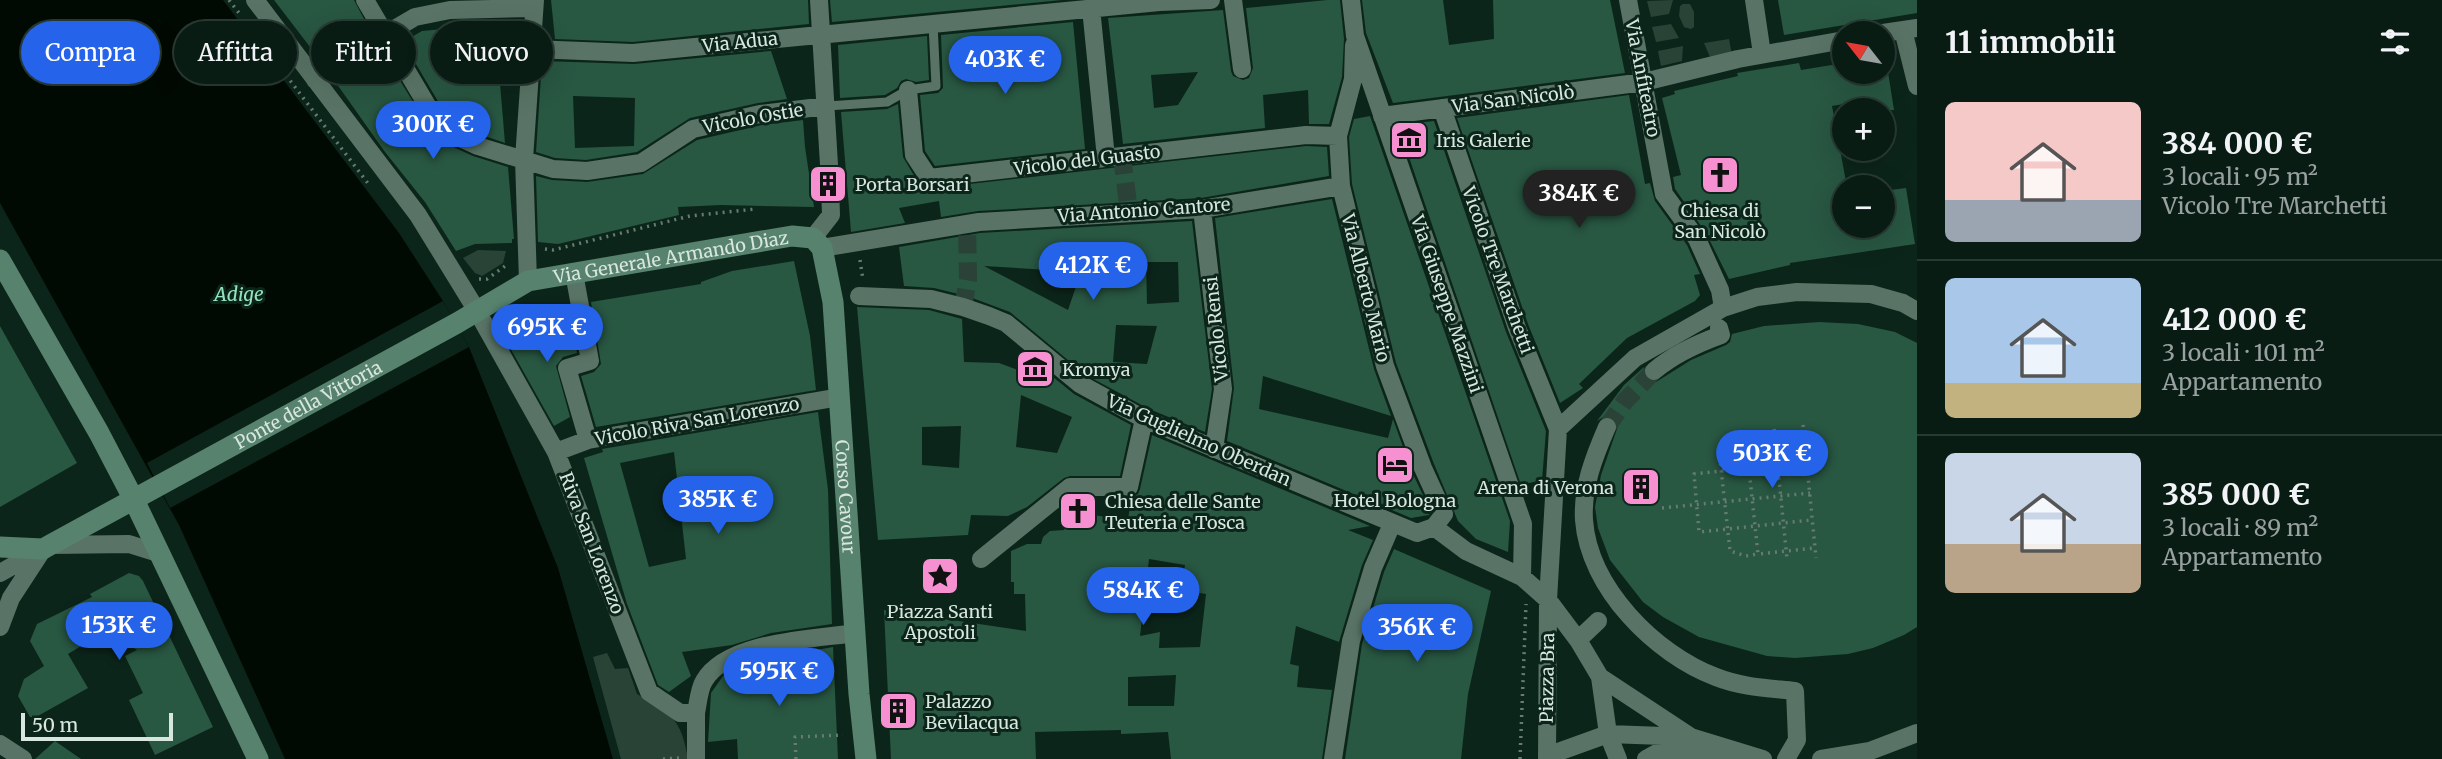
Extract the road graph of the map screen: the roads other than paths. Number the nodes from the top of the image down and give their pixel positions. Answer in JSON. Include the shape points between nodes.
{"nodes":[{"id":1,"x":255,"y":0,"type":"edge"},
{"id":2,"x":365,"y":0,"type":"edge"},
{"id":3,"x":819,"y":0,"type":"edge"},
{"id":4,"x":1211,"y":0,"type":"edge"},
{"id":5,"x":1233,"y":0,"type":"edge"},
{"id":6,"x":1351,"y":0,"type":"edge"},
{"id":7,"x":1628,"y":0,"type":"edge"},
{"id":8,"x":1754,"y":0,"type":"edge"},
{"id":9,"x":1159,"y":1,"type":"edge"},
{"id":10,"x":534,"y":4,"type":"edge"},
{"id":11,"x":1083,"y":6,"type":"edge"},
{"id":12,"x":377,"y":21,"type":"edge"},
{"id":13,"x":410,"y":21,"type":"edge"},
{"id":14,"x":933,"y":24,"type":"junction"},
{"id":15,"x":1910,"y":29,"type":"edge"},
{"id":16,"x":821,"y":34,"type":"junction"},
{"id":17,"x":1355,"y":36,"type":"junction"},
{"id":18,"x":1832,"y":42,"type":"edge"},
{"id":19,"x":553,"y":50,"type":"edge"},
{"id":20,"x":1762,"y":54,"type":"junction"},
{"id":21,"x":1242,"y":69,"type":"dead end"},
{"id":22,"x":311,"y":75,"type":"edge"},
{"id":23,"x":1644,"y":82,"type":"junction"},
{"id":24,"x":318,"y":84,"type":"edge"},
{"id":25,"x":414,"y":84,"type":"edge"},
{"id":26,"x":529,"y":84,"type":"edge"},
{"id":27,"x":1917,"y":86,"type":"edge"},
{"id":28,"x":908,"y":90,"type":"junction"},
{"id":29,"x":827,"y":106,"type":"junction"},
{"id":30,"x":1442,"y":108,"type":"junction"},
{"id":31,"x":1382,"y":116,"type":"junction"},
{"id":32,"x":1338,"y":136,"type":"junction"},
{"id":33,"x":1106,"y":158,"type":"junction"},
{"id":34,"x":524,"y":159,"type":"junction"},
{"id":35,"x":1341,"y":186,"type":"junction"},
{"id":36,"x":1202,"y":209,"type":"junction"},
{"id":37,"x":818,"y":243,"type":"junction"},
{"id":38,"x":0,"y":260,"type":"edge"},
{"id":39,"x":574,"y":273,"type":"junction"},
{"id":40,"x":528,"y":281,"type":"junction"},
{"id":41,"x":862,"y":296,"type":"road end"},
{"id":42,"x":1723,"y":308,"type":"junction"},
{"id":43,"x":477,"y":311,"type":"junction"},
{"id":44,"x":1917,"y":311,"type":"edge"},
{"id":45,"x":457,"y":323,"type":"joint"},
{"id":46,"x":1718,"y":328,"type":"dead end"},
{"id":47,"x":1654,"y":371,"type":"tunnel mouth"},
{"id":48,"x":840,"y":397,"type":"junction"},
{"id":49,"x":1144,"y":419,"type":"junction"},
{"id":50,"x":1607,"y":427,"type":"tunnel mouth"},
{"id":51,"x":1558,"y":429,"type":"junction"},
{"id":52,"x":588,"y":440,"type":"junction"},
{"id":53,"x":1214,"y":449,"type":"junction"},
{"id":54,"x":556,"y":452,"type":"junction"},
{"id":55,"x":134,"y":500,"type":"junction"},
{"id":56,"x":1392,"y":524,"type":"junction"},
{"id":57,"x":1434,"y":527,"type":"junction"},
{"id":58,"x":0,"y":547,"type":"edge"},
{"id":59,"x":46,"y":547,"type":"junction"},
{"id":60,"x":161,"y":555,"type":"junction"},
{"id":61,"x":981,"y":559,"type":"dead end"},
{"id":62,"x":0,"y":573,"type":"edge"},
{"id":63,"x":1522,"y":577,"type":"junction"},
{"id":64,"x":1548,"y":600,"type":"junction"},
{"id":65,"x":1598,"y":621,"type":"dead end"},
{"id":66,"x":0,"y":627,"type":"edge"},
{"id":67,"x":856,"y":634,"type":"junction"},
{"id":68,"x":1578,"y":640,"type":"junction"},
{"id":69,"x":1600,"y":677,"type":"junction"},
{"id":70,"x":695,"y":713,"type":"junction"},
{"id":71,"x":1917,"y":733,"type":"edge"},
{"id":72,"x":1608,"y":734,"type":"junction"},
{"id":73,"x":1691,"y":737,"type":"junction"},
{"id":74,"x":0,"y":744,"type":"edge"},
{"id":75,"x":1547,"y":757,"type":"edge"},
{"id":76,"x":23,"y":759,"type":"edge"},
{"id":77,"x":258,"y":759,"type":"edge"},
{"id":78,"x":696,"y":759,"type":"edge"},
{"id":79,"x":866,"y":759,"type":"edge"},
{"id":80,"x":1333,"y":759,"type":"edge"},
{"id":81,"x":1618,"y":759,"type":"edge"},
{"id":82,"x":1646,"y":759,"type":"edge"},
{"id":83,"x":1748,"y":759,"type":"edge"},
{"id":84,"x":1763,"y":759,"type":"edge"},
{"id":85,"x":1786,"y":759,"type":"edge"},
{"id":86,"x":1821,"y":759,"type":"edge"}],
"edges":[{"from":1,"to":22,"type":"street","name":"Riva San Lorenzo"},
{"from":2,"to":12,"type":"street","name":"Vicolo Ostie"},
{"from":3,"to":16,"type":"street"},
{"from":4,"to":9,"type":"street","name":"Via Adua"},
{"from":5,"to":21,"type":"street"},
{"from":6,"to":17,"type":"street","name":"Via Giuseppe Mazzini"},
{"from":7,"to":23,"type":"street","name":"Via Anfiteatro"},
{"from":8,"to":20,"type":"street"},
{"from":9,"to":11,"type":"street","name":"Via Adua"},
{"from":10,"to":13,"type":"street","via":[[450,10]]},
{"from":11,"to":14,"type":"street","name":"Via Adua"},
{"from":11,"to":33,"type":"street"},
{"from":14,"to":16,"type":"street","name":"Via Adua"},
{"from":14,"to":28,"type":"lane","via":[[936,86]]},
{"from":15,"to":27,"type":"street"},
{"from":16,"to":19,"type":"street","name":"Via Adua","via":[[633,53]]},
{"from":16,"to":29,"type":"street"},
{"from":17,"to":31,"type":"street","name":"Via Giuseppe Mazzini"},
{"from":17,"to":32,"type":"street","name":"Via Alberto Mario","via":[[1353,79]]},
{"from":18,"to":20,"type":"street","name":"Via San Nicolò"},
{"from":20,"to":23,"type":"street","name":"Via San Nicolò"},
{"from":23,"to":30,"type":"street","name":"Via San Nicolò"},
{"from":23,"to":42,"type":"street","name":"Via Anfiteatro","via":[[1664,194],[1697,239],[1720,290]]},
{"from":24,"to":43,"type":"street","name":"Riva San Lorenzo","via":[[418,215]]},
{"from":25,"to":34,"type":"street","name":"Vicolo Ostie","via":[[441,129]]},
{"from":26,"to":34,"type":"street"},
{"from":28,"to":29,"type":"lane","via":[[887,102]]},
{"from":28,"to":33,"type":"street","name":"Vicolo del Guasto","via":[[914,155],[929,178]]},
{"from":29,"to":34,"type":"street","name":"Vicolo Ostie","via":[[760,114],[693,130],[641,163],[587,171],[553,169]]},
{"from":29,"to":37,"type":"street","via":[[831,215]]},
{"from":30,"to":31,"type":"street","name":"Via San Nicolò"},
{"from":30,"to":51,"type":"street","name":"Vicolo Tre Marchetti","via":[[1517,328]]},
{"from":31,"to":63,"type":"street","name":"Via Giuseppe Mazzini","via":[[1523,524]]},
{"from":32,"to":33,"type":"street","name":"Vicolo del Guasto","via":[[1306,135]]},
{"from":32,"to":35,"type":"street","name":"Via Alberto Mario"},
{"from":34,"to":40,"type":"street"},
{"from":35,"to":36,"type":"street","name":"Via Antonio Cantore"},
{"from":35,"to":57,"type":"street","name":"Via Alberto Mario","via":[[1385,366],[1444,514]]},
{"from":36,"to":37,"type":"street","name":"Via Antonio Cantore","via":[[979,222],[858,242]]},
{"from":36,"to":53,"type":"street","name":"Vicolo Rensi","via":[[1223,389]]},
{"from":37,"to":39,"type":"street","name":"Via Generale Armando Diaz","via":[[792,236]]},
{"from":37,"to":48,"type":"street","name":"Corso Cavour","via":[[833,302]]},
{"from":38,"to":55,"type":"street"},
{"from":39,"to":40,"type":"street","name":"Via Generale Armando Diaz"},
{"from":39,"to":52,"type":"street","via":[[590,361],[567,368]]},
{"from":40,"to":43,"type":"street","name":"Via Generale Armando Diaz"},
{"from":41,"to":49,"type":"street","name":"Via Guglielmo Oberdan","via":[[931,299],[1006,323],[1080,384]]},
{"from":42,"to":44,"type":"street","via":[[1757,298],[1810,292],[1871,294]]},
{"from":42,"to":51,"type":"street","via":[[1635,358]]},
{"from":43,"to":45,"type":"street","name":"Via Generale Armando Diaz"},
{"from":43,"to":54,"type":"street","name":"Riva San Lorenzo"},
{"from":45,"to":55,"type":"street","name":"Ponte della Vittoria"},
{"from":46,"to":47,"type":"street","via":[[1721,335],[1669,358]]},
{"from":48,"to":52,"type":"street","name":"Vicolo Riva San Lorenzo"},
{"from":48,"to":67,"type":"street","name":"Corso Cavour"},
{"from":49,"to":53,"type":"street","name":"Via Guglielmo Oberdan"},
{"from":49,"to":61,"type":"street","via":[[1129,487],[1070,487]]},
{"from":50,"to":85,"type":"street","via":[[1588,478],[1584,523],[1600,574],[1636,625],[1689,666],[1743,685],[1795,691],[1797,740]]},
{"from":51,"to":64,"type":"street","name":"Piazza Bra"},
{"from":52,"to":54,"type":"street","name":"Vicolo Riva San Lorenzo"},
{"from":53,"to":56,"type":"street","name":"Via Guglielmo Oberdan"},
{"from":54,"to":70,"type":"street","name":"Riva San Lorenzo","via":[[649,692],[680,713]]},
{"from":55,"to":59,"type":"street","name":"Ponte della Vittoria"},
{"from":55,"to":60,"type":"street"},
{"from":56,"to":57,"type":"street","name":"Via Guglielmo Oberdan","via":[[1417,533]]},
{"from":56,"to":80,"type":"street","via":[[1351,640]]},
{"from":57,"to":63,"type":"street","via":[[1466,551]]},
{"from":58,"to":59,"type":"street"},
{"from":59,"to":60,"type":"street","via":[[129,544]]},
{"from":59,"to":62,"type":"street"},
{"from":59,"to":66,"type":"street","via":[[11,598]]},
{"from":60,"to":77,"type":"street"},
{"from":63,"to":64,"type":"street"},
{"from":64,"to":68,"type":"street","name":"Piazza Bra"},
{"from":64,"to":75,"type":"street","name":"Piazza Bra"},
{"from":65,"to":68,"type":"street","name":"Piazza Bra"},
{"from":67,"to":70,"type":"street","via":[[753,648],[727,658],[704,681]]},
{"from":67,"to":79,"type":"street","name":"Corso Cavour"},
{"from":68,"to":69,"type":"street","name":"Piazza Bra"},
{"from":69,"to":72,"type":"street","name":"Piazza Bra"},
{"from":69,"to":73,"type":"street","name":"Piazza Bra"},
{"from":70,"to":78,"type":"street"},
{"from":71,"to":86,"type":"street","via":[[1870,751]]},
{"from":72,"to":73,"type":"street","name":"Piazza Bra"},
{"from":72,"to":75,"type":"street","name":"Piazza Bra"},
{"from":72,"to":81,"type":"street","name":"Piazza Bra"},
{"from":73,"to":84,"type":"street","name":"Piazza Bra"},
{"from":74,"to":76,"type":"street"},
{"from":82,"to":83,"type":"street","via":[[1662,750]]}]}
